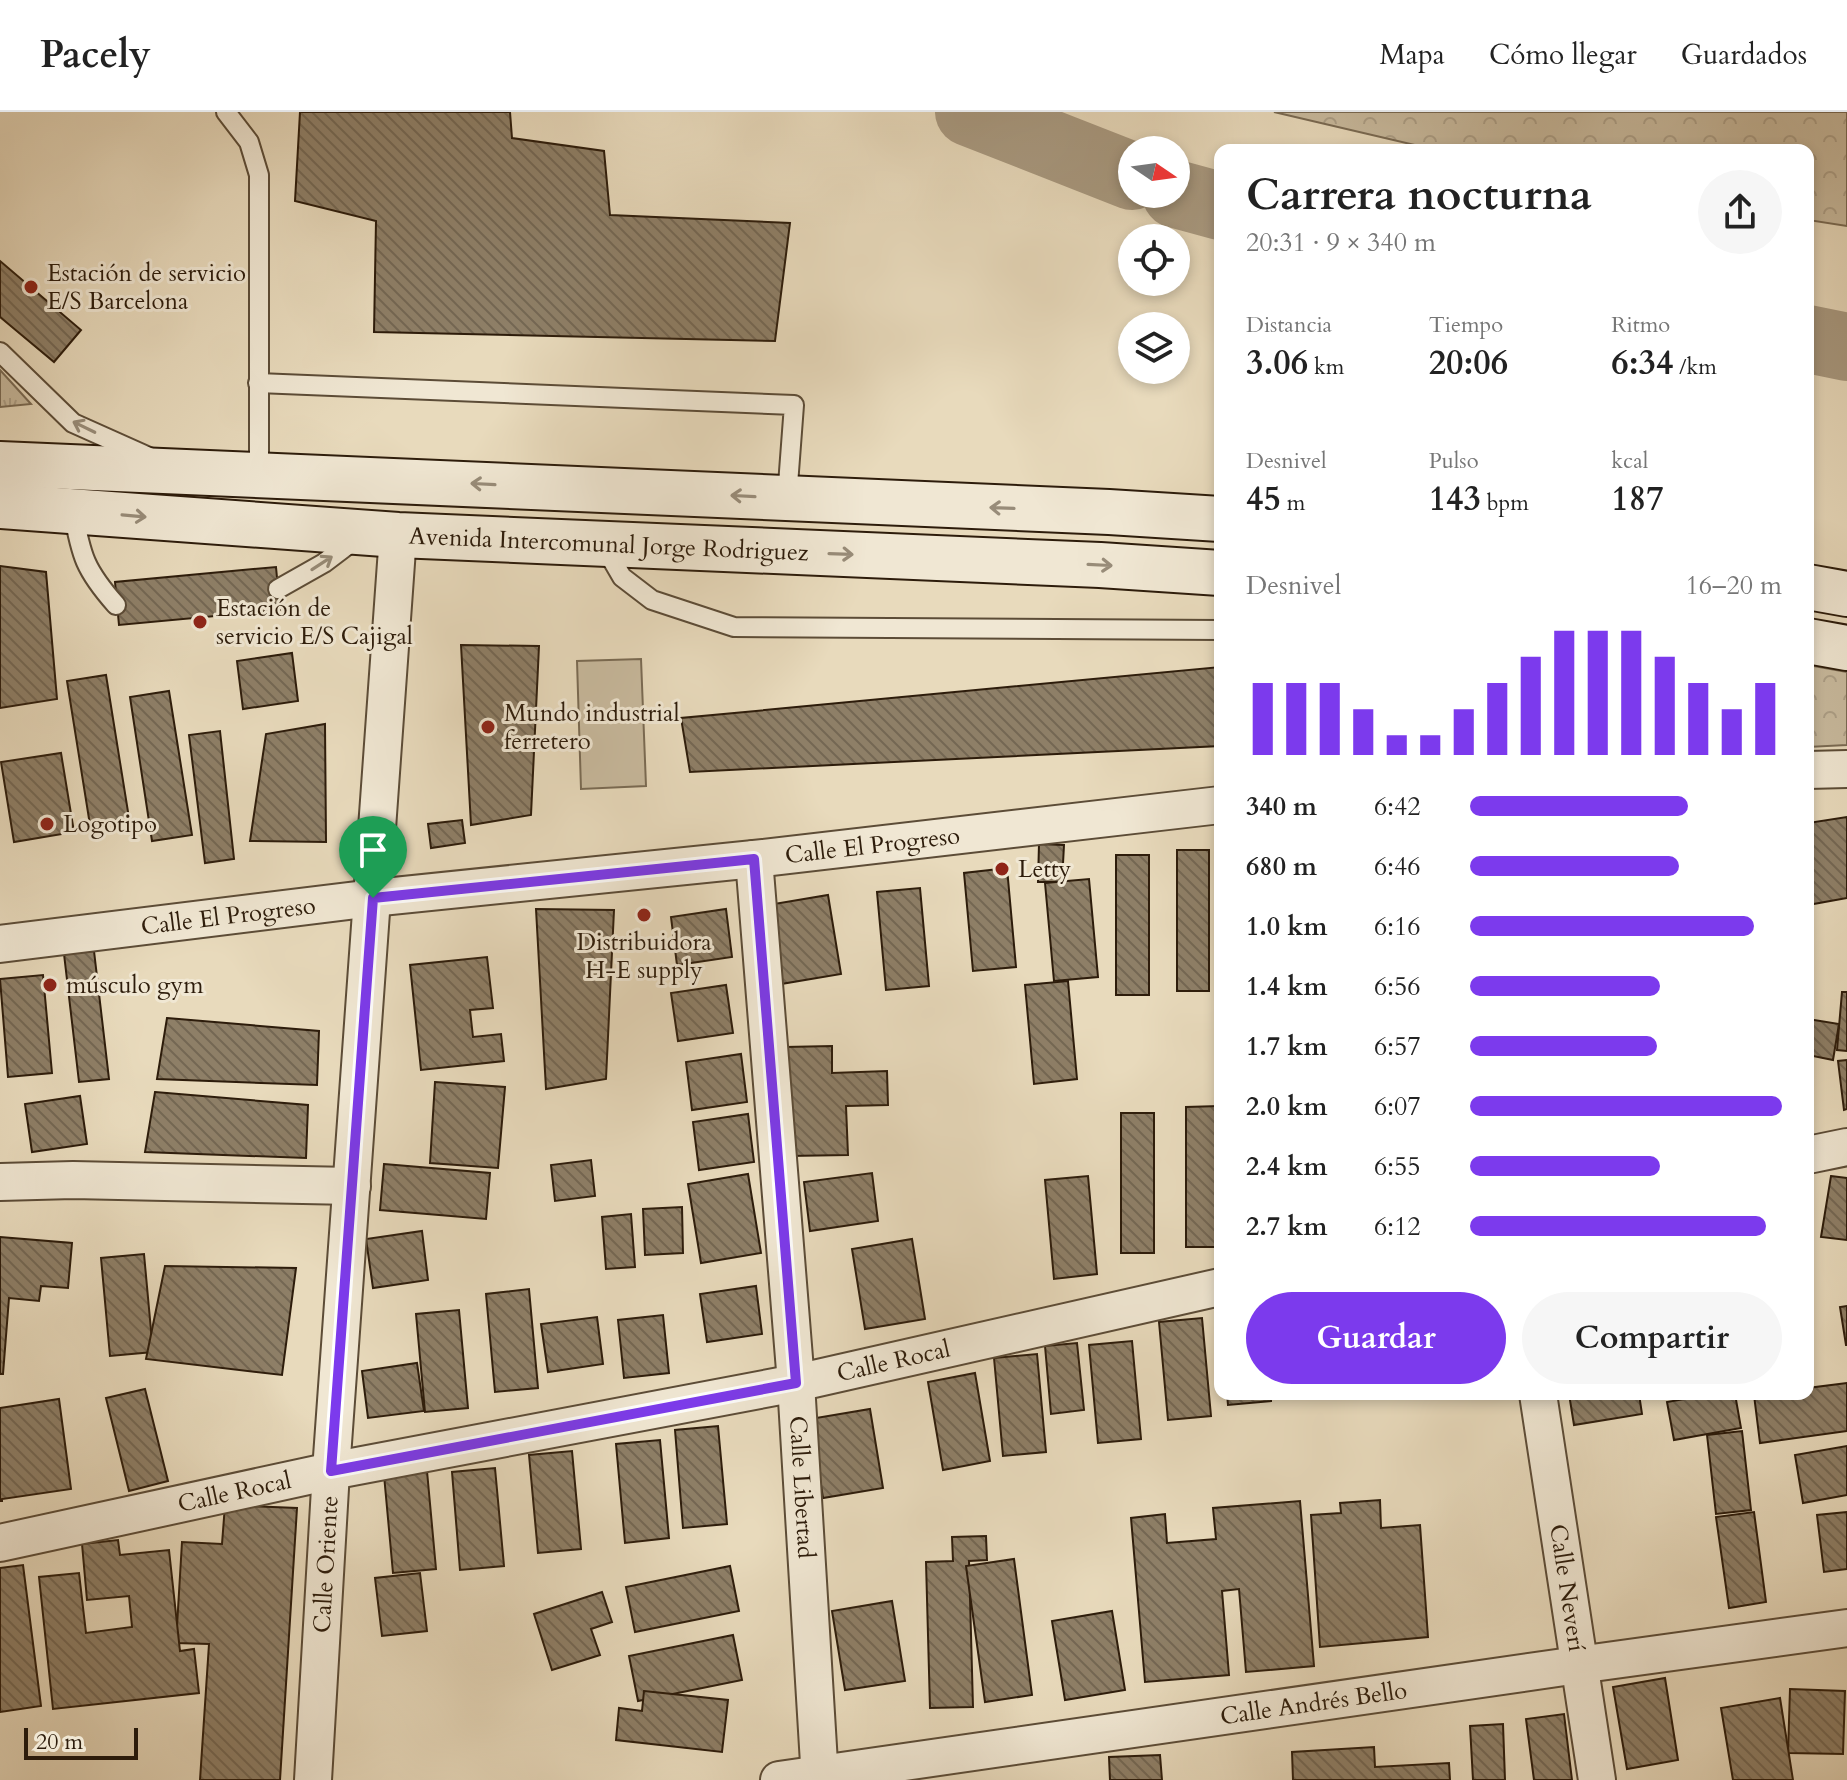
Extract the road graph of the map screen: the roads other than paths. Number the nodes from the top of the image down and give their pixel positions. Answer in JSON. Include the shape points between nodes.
{"nodes":[{"id":1,"x":226,"y":112,"type":"edge"},
{"id":2,"x":0,"y":352,"type":"edge"},
{"id":3,"x":258,"y":383,"type":"junction"},
{"id":4,"x":0,"y":445,"type":"edge"},
{"id":5,"x":0,"y":464,"type":"edge"},
{"id":6,"x":83,"y":467,"type":"junction"},
{"id":7,"x":180,"y":471,"type":"junction"},
{"id":8,"x":259,"y":474,"type":"junction"},
{"id":9,"x":787,"y":498,"type":"junction"},
{"id":10,"x":0,"y":506,"type":"edge"},
{"id":11,"x":73,"y":511,"type":"junction"},
{"id":12,"x":1214,"y":519,"type":"edge"},
{"id":13,"x":0,"y":534,"type":"edge"},
{"id":14,"x":381,"y":534,"type":"junction"},
{"id":15,"x":602,"y":544,"type":"junction"},
{"id":16,"x":1214,"y":573,"type":"edge"},
{"id":17,"x":1814,"y":588,"type":"edge"},
{"id":18,"x":278,"y":589,"type":"dead end"},
{"id":19,"x":1847,"y":594,"type":"edge"},
{"id":20,"x":116,"y":605,"type":"dead end"},
{"id":21,"x":1214,"y":630,"type":"edge"},
{"id":22,"x":1814,"y":642,"type":"edge"},
{"id":23,"x":1847,"y":648,"type":"edge"},
{"id":24,"x":1847,"y":769,"type":"edge"},
{"id":25,"x":1814,"y":770,"type":"edge"},
{"id":26,"x":1214,"y":806,"type":"edge"},
{"id":27,"x":754,"y":859,"type":"junction"},
{"id":28,"x":373,"y":898,"type":"junction"},
{"id":29,"x":0,"y":944,"type":"edge"},
{"id":30,"x":1847,"y":1147,"type":"edge"},
{"id":31,"x":1814,"y":1154,"type":"edge"},
{"id":32,"x":0,"y":1182,"type":"edge"},
{"id":33,"x":352,"y":1186,"type":"junction"},
{"id":34,"x":1214,"y":1288,"type":"edge"},
{"id":35,"x":796,"y":1383,"type":"junction"},
{"id":36,"x":1539,"y":1400,"type":"edge"},
{"id":37,"x":331,"y":1471,"type":"junction"},
{"id":38,"x":0,"y":1543,"type":"edge"},
{"id":39,"x":1847,"y":1628,"type":"edge"},
{"id":40,"x":1578,"y":1665,"type":"junction"},
{"id":41,"x":820,"y":1777,"type":"edge"},
{"id":42,"x":313,"y":1780,"type":"edge"},
{"id":43,"x":779,"y":1780,"type":"edge"},
{"id":44,"x":1597,"y":1780,"type":"edge"}],
"edges":[{"from":1,"to":3,"type":"lane","via":[[249,142],[259,175]]},
{"from":7,"to":2,"type":"lane","one_way":true,"via":[[73,423]]},
{"from":3,"to":8,"type":"lane"},
{"from":3,"to":9,"type":"lane","via":[[794,405]]},
{"from":4,"to":6,"type":"main road","via":[[34,459]]},
{"from":5,"to":6,"type":"main road"},
{"from":6,"to":7,"type":"main road"},
{"from":7,"to":8,"type":"main road"},
{"from":9,"to":8,"type":"main road","one_way":true},
{"from":12,"to":9,"type":"main road","one_way":true},
{"from":10,"to":11,"type":"main road","name":"Avenida Intercomunal Jorge Rodriguez"},
{"from":11,"to":13,"type":"main road"},
{"from":11,"to":14,"type":"main road","name":"Avenida Intercomunal Jorge Rodriguez","one_way":true},
{"from":11,"to":20,"type":"lane","via":[[81,553],[95,582]]},
{"from":14,"to":15,"type":"main road","name":"Avenida Intercomunal Jorge Rodriguez"},
{"from":18,"to":14,"type":"lane","one_way":true},
{"from":14,"to":28,"type":"street","name":"Calle Oriente"},
{"from":15,"to":16,"type":"main road","name":"Avenida Intercomunal Jorge Rodriguez","one_way":true},
{"from":15,"to":21,"type":"lane","via":[[622,577],[652,600],[734,627]]},
{"from":17,"to":19,"type":"main road"},
{"from":22,"to":23,"type":"main road"},
{"from":24,"to":25,"type":"street"},
{"from":26,"to":27,"type":"street","name":"Calle El Progreso"},
{"from":27,"to":28,"type":"street","name":"Calle El Progreso"},
{"from":27,"to":35,"type":"street","name":"Calle Libertad"},
{"from":28,"to":29,"type":"street","name":"Calle El Progreso"},
{"from":28,"to":33,"type":"street","name":"Calle Oriente"},
{"from":30,"to":31,"type":"street"},
{"from":32,"to":33,"type":"street"},
{"from":33,"to":37,"type":"street","name":"Calle Oriente"},
{"from":34,"to":35,"type":"street","name":"Calle Rocal"},
{"from":35,"to":37,"type":"street","name":"Calle Rocal"},
{"from":35,"to":41,"type":"street","name":"Calle Libertad"},
{"from":36,"to":40,"type":"street","name":"Calle Neverí"},
{"from":37,"to":38,"type":"street","name":"Calle Rocal"},
{"from":37,"to":42,"type":"street","name":"Calle Oriente"},
{"from":39,"to":40,"type":"street","name":"Calle Andrés Bello"},
{"from":40,"to":41,"type":"street","name":"Calle Andrés Bello"},
{"from":40,"to":44,"type":"street","name":"Calle Neverí"},
{"from":41,"to":43,"type":"street","name":"Calle Andrés Bello"}]}
